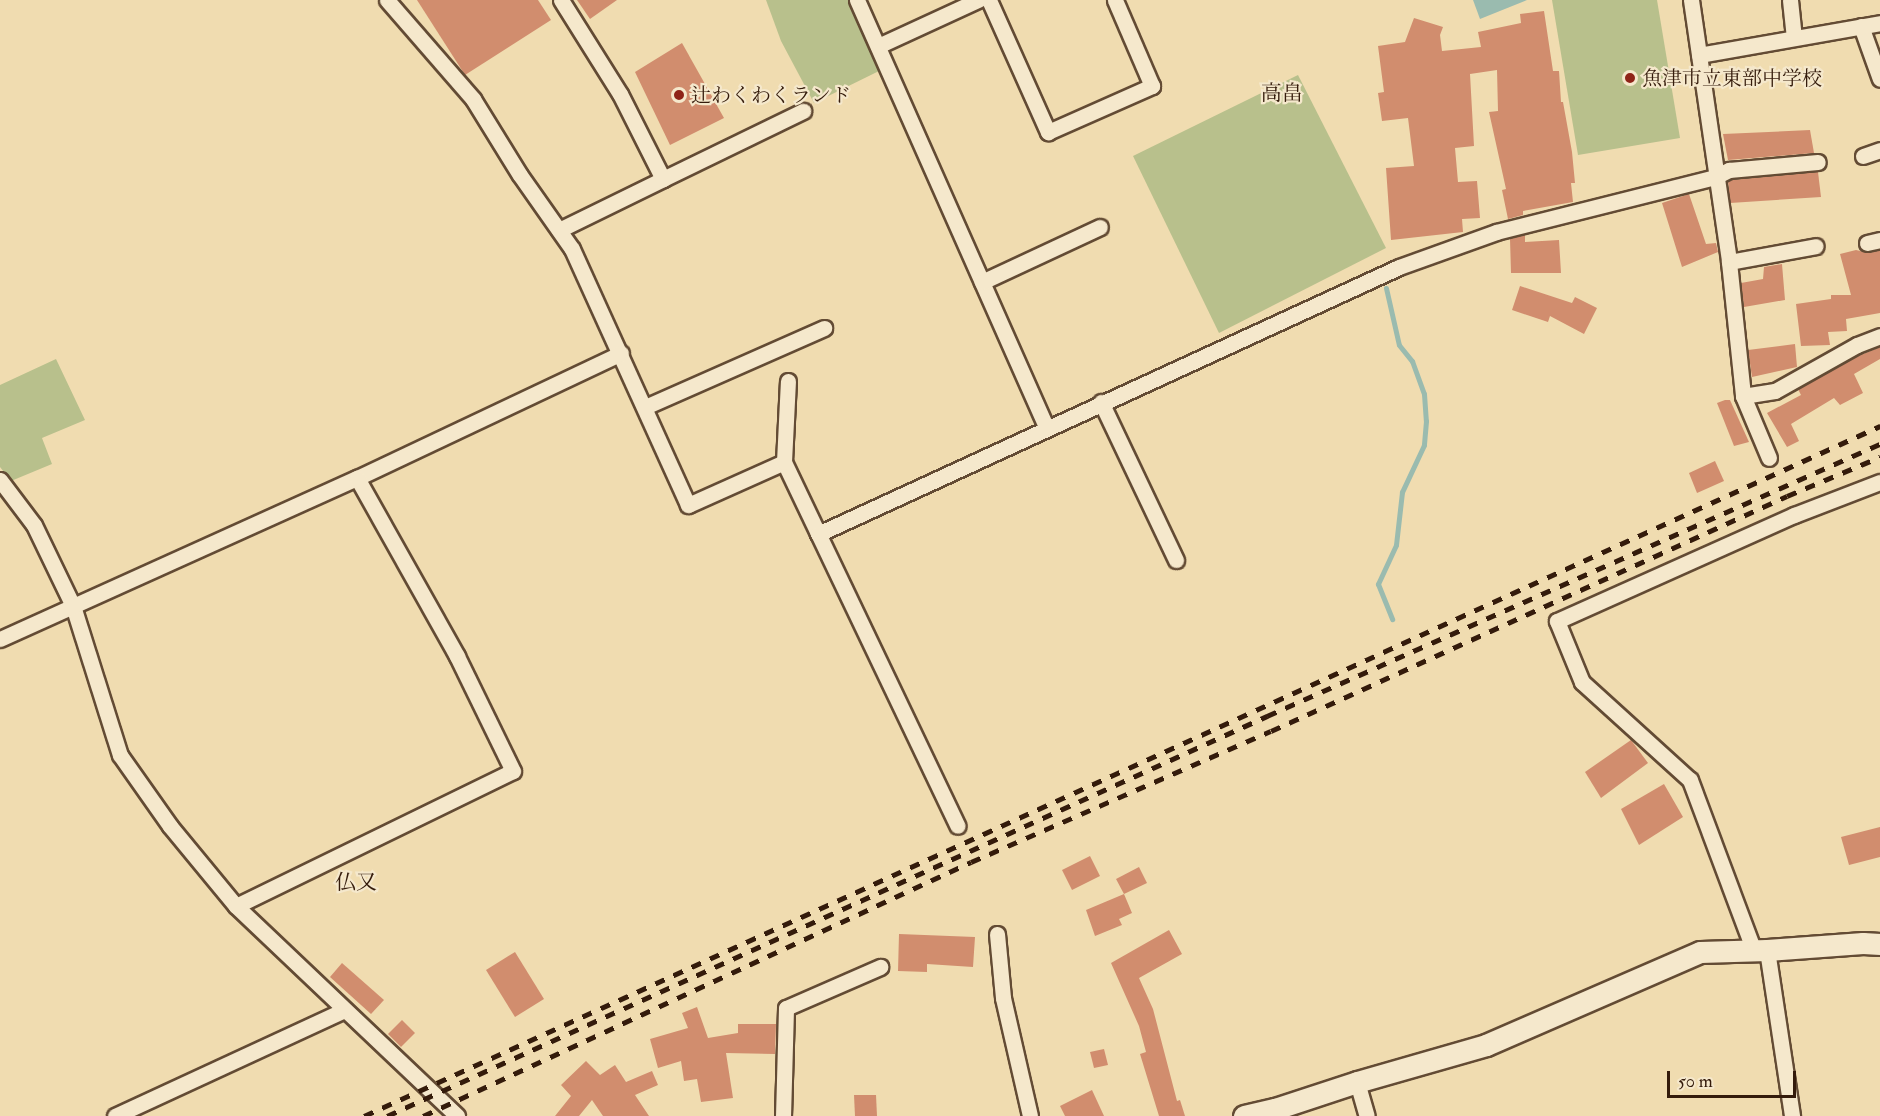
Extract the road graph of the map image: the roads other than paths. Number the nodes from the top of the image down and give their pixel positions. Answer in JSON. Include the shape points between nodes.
{"nodes":[{"id":1,"x":387,"y":0,"type":"edge"},
{"id":2,"x":561,"y":0,"type":"edge"},
{"id":3,"x":857,"y":0,"type":"edge"},
{"id":4,"x":978,"y":0,"type":"edge"},
{"id":5,"x":989,"y":0,"type":"edge"},
{"id":6,"x":1115,"y":0,"type":"edge"},
{"id":7,"x":1691,"y":0,"type":"edge"},
{"id":8,"x":1790,"y":0,"type":"edge"},
{"id":9,"x":1880,"y":23,"type":"edge"},
{"id":10,"x":1861,"y":26,"type":"junction"},
{"id":11,"x":1794,"y":36,"type":"junction"},
{"id":12,"x":878,"y":46,"type":"junction"},
{"id":13,"x":1699,"y":55,"type":"junction"},
{"id":14,"x":1880,"y":79,"type":"edge"},
{"id":15,"x":804,"y":111,"type":"dead end"},
{"id":16,"x":1880,"y":150,"type":"edge"},
{"id":17,"x":1863,"y":156,"type":"dead end"},
{"id":18,"x":1818,"y":162,"type":"dead end"},
{"id":19,"x":1715,"y":177,"type":"junction"},
{"id":20,"x":663,"y":179,"type":"junction"},
{"id":21,"x":1100,"y":226,"type":"dead end"},
{"id":22,"x":559,"y":230,"type":"junction"},
{"id":23,"x":1816,"y":246,"type":"dead end"},
{"id":24,"x":1729,"y":262,"type":"junction"},
{"id":25,"x":982,"y":282,"type":"junction"},
{"id":26,"x":824,"y":328,"type":"dead end"},
{"id":27,"x":1880,"y":336,"type":"edge"},
{"id":28,"x":621,"y":353,"type":"junction"},
{"id":29,"x":788,"y":381,"type":"dead end"},
{"id":30,"x":1743,"y":396,"type":"junction"},
{"id":31,"x":1101,"y":402,"type":"junction"},
{"id":32,"x":645,"y":407,"type":"junction"},
{"id":33,"x":1047,"y":428,"type":"junction"},
{"id":34,"x":1769,"y":458,"type":"dead end"},
{"id":35,"x":784,"y":462,"type":"junction"},
{"id":36,"x":357,"y":478,"type":"junction"},
{"id":37,"x":0,"y":480,"type":"edge"},
{"id":38,"x":1880,"y":482,"type":"edge"},
{"id":39,"x":818,"y":534,"type":"junction"},
{"id":40,"x":1176,"y":560,"type":"dead end"},
{"id":41,"x":73,"y":606,"type":"junction"},
{"id":42,"x":0,"y":639,"type":"edge"},
{"id":43,"x":958,"y":826,"type":"dead end"},
{"id":44,"x":236,"y":906,"type":"junction"},
{"id":45,"x":997,"y":934,"type":"dead end"},
{"id":46,"x":1880,"y":944,"type":"edge"},
{"id":47,"x":1760,"y":951,"type":"junction"},
{"id":48,"x":880,"y":966,"type":"dead end"},
{"id":49,"x":344,"y":1010,"type":"junction"},
{"id":50,"x":1357,"y":1082,"type":"junction"},
{"id":51,"x":115,"y":1116,"type":"edge"},
{"id":52,"x":457,"y":1116,"type":"edge"},
{"id":53,"x":783,"y":1116,"type":"edge"},
{"id":54,"x":1030,"y":1116,"type":"edge"},
{"id":55,"x":1244,"y":1116,"type":"edge"},
{"id":56,"x":1367,"y":1116,"type":"edge"},
{"id":57,"x":1792,"y":1116,"type":"edge"}],
"edges":[{"from":1,"to":22,"type":"street","via":[[473,99]]},
{"from":2,"to":20,"type":"street","via":[[620,94]]},
{"from":3,"to":12,"type":"street"},
{"from":4,"to":12,"type":"street"},
{"from":5,"to":6,"type":"street","via":[[1048,132],[1152,86]]},
{"from":7,"to":13,"type":"street"},
{"from":8,"to":11,"type":"street"},
{"from":9,"to":10,"type":"street"},
{"from":10,"to":11,"type":"street"},
{"from":10,"to":14,"type":"street"},
{"from":11,"to":13,"type":"street"},
{"from":12,"to":25,"type":"street"},
{"from":13,"to":19,"type":"street"},
{"from":15,"to":20,"type":"street"},
{"from":16,"to":17,"type":"street"},
{"from":18,"to":19,"type":"street","via":[[1729,170]]},
{"from":19,"to":24,"type":"street"},
{"from":19,"to":31,"type":"street","via":[[1496,232],[1399,267]]},
{"from":20,"to":22,"type":"street"},
{"from":21,"to":25,"type":"street"},
{"from":22,"to":28,"type":"street","via":[[572,249]]},
{"from":23,"to":24,"type":"street"},
{"from":24,"to":30,"type":"street"},
{"from":25,"to":33,"type":"street"},
{"from":26,"to":32,"type":"street"},
{"from":27,"to":30,"type":"street","via":[[1775,391]]},
{"from":28,"to":32,"type":"street"},
{"from":28,"to":36,"type":"street"},
{"from":29,"to":35,"type":"street"},
{"from":30,"to":34,"type":"street"},
{"from":31,"to":33,"type":"street"},
{"from":31,"to":40,"type":"street"},
{"from":32,"to":35,"type":"street","via":[[688,505]]},
{"from":33,"to":39,"type":"street"},
{"from":35,"to":39,"type":"street"},
{"from":36,"to":41,"type":"street"},
{"from":36,"to":44,"type":"street","via":[[457,656],[513,771]]},
{"from":37,"to":41,"type":"street","via":[[34,525]]},
{"from":38,"to":47,"type":"street","via":[[1794,515],[1557,621],[1582,682],[1690,780]]},
{"from":39,"to":43,"type":"street"},
{"from":41,"to":42,"type":"street"},
{"from":41,"to":44,"type":"street","via":[[120,755],[170,826]]},
{"from":44,"to":49,"type":"street"},
{"from":45,"to":54,"type":"street","via":[[1003,998]]},
{"from":46,"to":47,"type":"street"},
{"from":47,"to":50,"type":"street","via":[[1700,952],[1486,1045]]},
{"from":47,"to":57,"type":"street"},
{"from":48,"to":53,"type":"street","via":[[786,1008]]},
{"from":49,"to":51,"type":"street"},
{"from":49,"to":52,"type":"street"},
{"from":50,"to":55,"type":"street"},
{"from":50,"to":56,"type":"street"}]}
